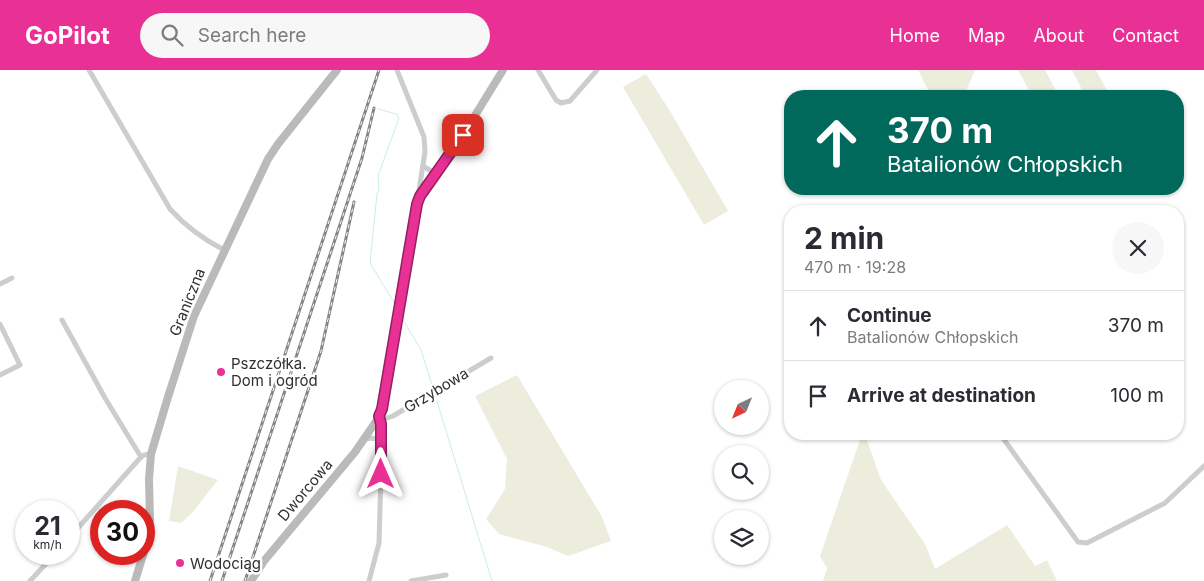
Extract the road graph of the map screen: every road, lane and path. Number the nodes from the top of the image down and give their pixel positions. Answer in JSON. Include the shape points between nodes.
{"nodes":[{"id":1,"x":89,"y":70,"type":"edge"},
{"id":2,"x":337,"y":70,"type":"edge"},
{"id":3,"x":397,"y":70,"type":"edge"},
{"id":4,"x":503,"y":70,"type":"edge"},
{"id":5,"x":538,"y":70,"type":"edge"},
{"id":6,"x":597,"y":70,"type":"edge"},
{"id":7,"x":423,"y":166,"type":"junction"},
{"id":8,"x":436,"y":174,"type":"junction"},
{"id":9,"x":420,"y":196,"type":"junction"},
{"id":10,"x":224,"y":250,"type":"junction"},
{"id":11,"x":12,"y":278,"type":"dead end"},
{"id":12,"x":0,"y":284,"type":"edge"},
{"id":13,"x":62,"y":320,"type":"dead end"},
{"id":14,"x":0,"y":324,"type":"edge"},
{"id":15,"x":491,"y":358,"type":"dead end"},
{"id":16,"x":0,"y":375,"type":"edge"},
{"id":17,"x":380,"y":418,"type":"junction"},
{"id":18,"x":366,"y":439,"type":"junction"},
{"id":19,"x":381,"y":440,"type":"junction"},
{"id":20,"x":1004,"y":440,"type":"edge"},
{"id":21,"x":151,"y":454,"type":"junction"},
{"id":22,"x":141,"y":457,"type":"junction"},
{"id":23,"x":1204,"y":466,"type":"edge"},
{"id":24,"x":80,"y":526,"type":"edge"},
{"id":25,"x":44,"y":565,"type":"edge"},
{"id":26,"x":446,"y":575,"type":"dead end"},
{"id":27,"x":30,"y":581,"type":"edge"},
{"id":28,"x":135,"y":581,"type":"edge"},
{"id":29,"x":251,"y":581,"type":"edge"},
{"id":30,"x":369,"y":581,"type":"edge"},
{"id":31,"x":410,"y":581,"type":"edge"}],
"edges":[{"from":1,"to":10,"type":"street","via":[[170,209],[200,237]]},
{"from":2,"to":10,"type":"street","name":"Graniczna","via":[[278,144]]},
{"from":3,"to":7,"type":"street","via":[[424,136]]},
{"from":4,"to":8,"type":"street"},
{"from":5,"to":6,"type":"street","via":[[557,101],[564,103],[570,101]]},
{"from":7,"to":8,"type":"street"},
{"from":7,"to":9,"type":"street"},
{"from":8,"to":9,"type":"street"},
{"from":9,"to":17,"type":"street","name":"Dworcowa"},
{"from":10,"to":21,"type":"street","name":"Graniczna","via":[[194,316]]},
{"from":11,"to":12,"type":"street"},
{"from":13,"to":22,"type":"street"},
{"from":14,"to":16,"type":"street","via":[[20,365]]},
{"from":15,"to":17,"type":"street","name":"Grzybowa","via":[[393,416]]},
{"from":17,"to":18,"type":"street","name":"Dworcowa"},
{"from":17,"to":19,"type":"street"},
{"from":18,"to":19,"type":"street"},
{"from":18,"to":29,"type":"street","name":"Dworcowa"},
{"from":19,"to":30,"type":"street","via":[[379,544]]},
{"from":20,"to":23,"type":"street","via":[[1078,542],[1087,543],[1165,503]]},
{"from":21,"to":22,"type":"street"},
{"from":21,"to":28,"type":"street","name":"Graniczna","via":[[149,528]]},
{"from":22,"to":24,"type":"street"},
{"from":25,"to":27,"type":"street"},
{"from":26,"to":31,"type":"street"}]}
